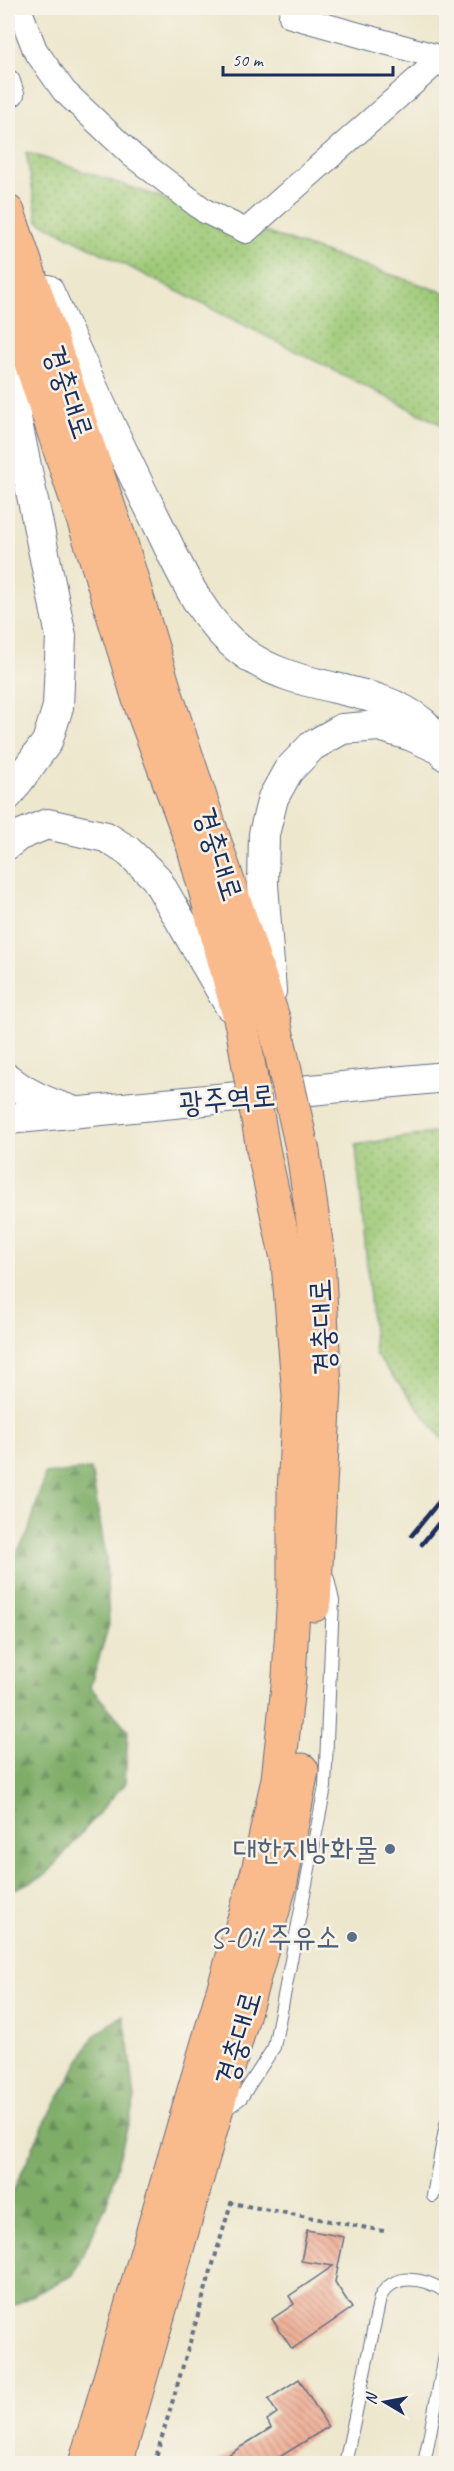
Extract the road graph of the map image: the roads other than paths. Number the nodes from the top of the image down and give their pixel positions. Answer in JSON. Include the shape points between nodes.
{"nodes":[{"id":1,"x":19,"y":8,"type":"edge"},
{"id":2,"x":291,"y":16,"type":"dead end"},
{"id":3,"x":444,"y":56,"type":"edge"},
{"id":4,"x":8,"y":203,"type":"edge"},
{"id":5,"x":8,"y":212,"type":"edge"},
{"id":6,"x":8,"y":294,"type":"edge"},
{"id":7,"x":8,"y":379,"type":"edge"},
{"id":8,"x":444,"y":753,"type":"edge"},
{"id":9,"x":8,"y":795,"type":"edge"},
{"id":10,"x":8,"y":844,"type":"edge"},
{"id":11,"x":258,"y":1024,"type":"junction"},
{"id":12,"x":447,"y":1064,"type":"edge"},
{"id":13,"x":447,"y":1077,"type":"edge"},
{"id":14,"x":8,"y":1079,"type":"edge"},
{"id":15,"x":417,"y":1081,"type":"junction"},
{"id":16,"x":82,"y":1113,"type":"junction"},
{"id":17,"x":8,"y":1119,"type":"edge"},
{"id":18,"x":447,"y":2124,"type":"edge"},
{"id":19,"x":433,"y":2196,"type":"dead end"},
{"id":20,"x":447,"y":2292,"type":"edge"},
{"id":21,"x":447,"y":2351,"type":"edge"},
{"id":22,"x":86,"y":2463,"type":"edge"},
{"id":23,"x":116,"y":2463,"type":"edge"},
{"id":24,"x":345,"y":2463,"type":"edge"},
{"id":25,"x":424,"y":2463,"type":"edge"}],
"edges":[{"from":1,"to":3,"type":"street","via":[[35,50],[64,91],[134,156],[197,205],[246,231]]},
{"from":2,"to":3,"type":"street"},
{"from":4,"to":8,"type":"street","via":[[131,471],[191,591],[215,625],[242,652],[275,673],[398,706],[424,723]]},
{"from":5,"to":11,"type":"main road","name":"경충대로","via":[[120,540]]},
{"from":6,"to":11,"type":"main road","name":"경충대로","via":[[141,706]]},
{"from":7,"to":9,"type":"street","via":[[61,636],[58,707],[47,742]]},
{"from":8,"to":11,"type":"street","via":[[412,736],[379,726],[342,729],[312,746],[288,771],[273,798],[264,834]]},
{"from":10,"to":11,"type":"street","via":[[47,824],[106,837],[128,851],[156,878]]},
{"from":11,"to":22,"type":"main road","name":"경충대로","bridge":true,"via":[[263,1149],[288,1263],[299,1396],[294,1592],[278,1779],[258,1871]]},
{"from":11,"to":23,"type":"main road","name":"경충대로","bridge":true,"via":[[303,1152],[318,1256],[326,1388],[302,1773],[281,1882]]},
{"from":12,"to":15,"type":"street"},
{"from":13,"to":15,"type":"street","name":"광주역로"},
{"from":14,"to":16,"type":"street","via":[[44,1102]]},
{"from":15,"to":16,"type":"street","name":"광주역로"},
{"from":16,"to":17,"type":"street","name":"광주역로"},
{"from":18,"to":19,"type":"lane"},
{"from":20,"to":24,"type":"lane","via":[[413,2280],[400,2280],[386,2287],[380,2298]]},
{"from":21,"to":25,"type":"lane"}]}
